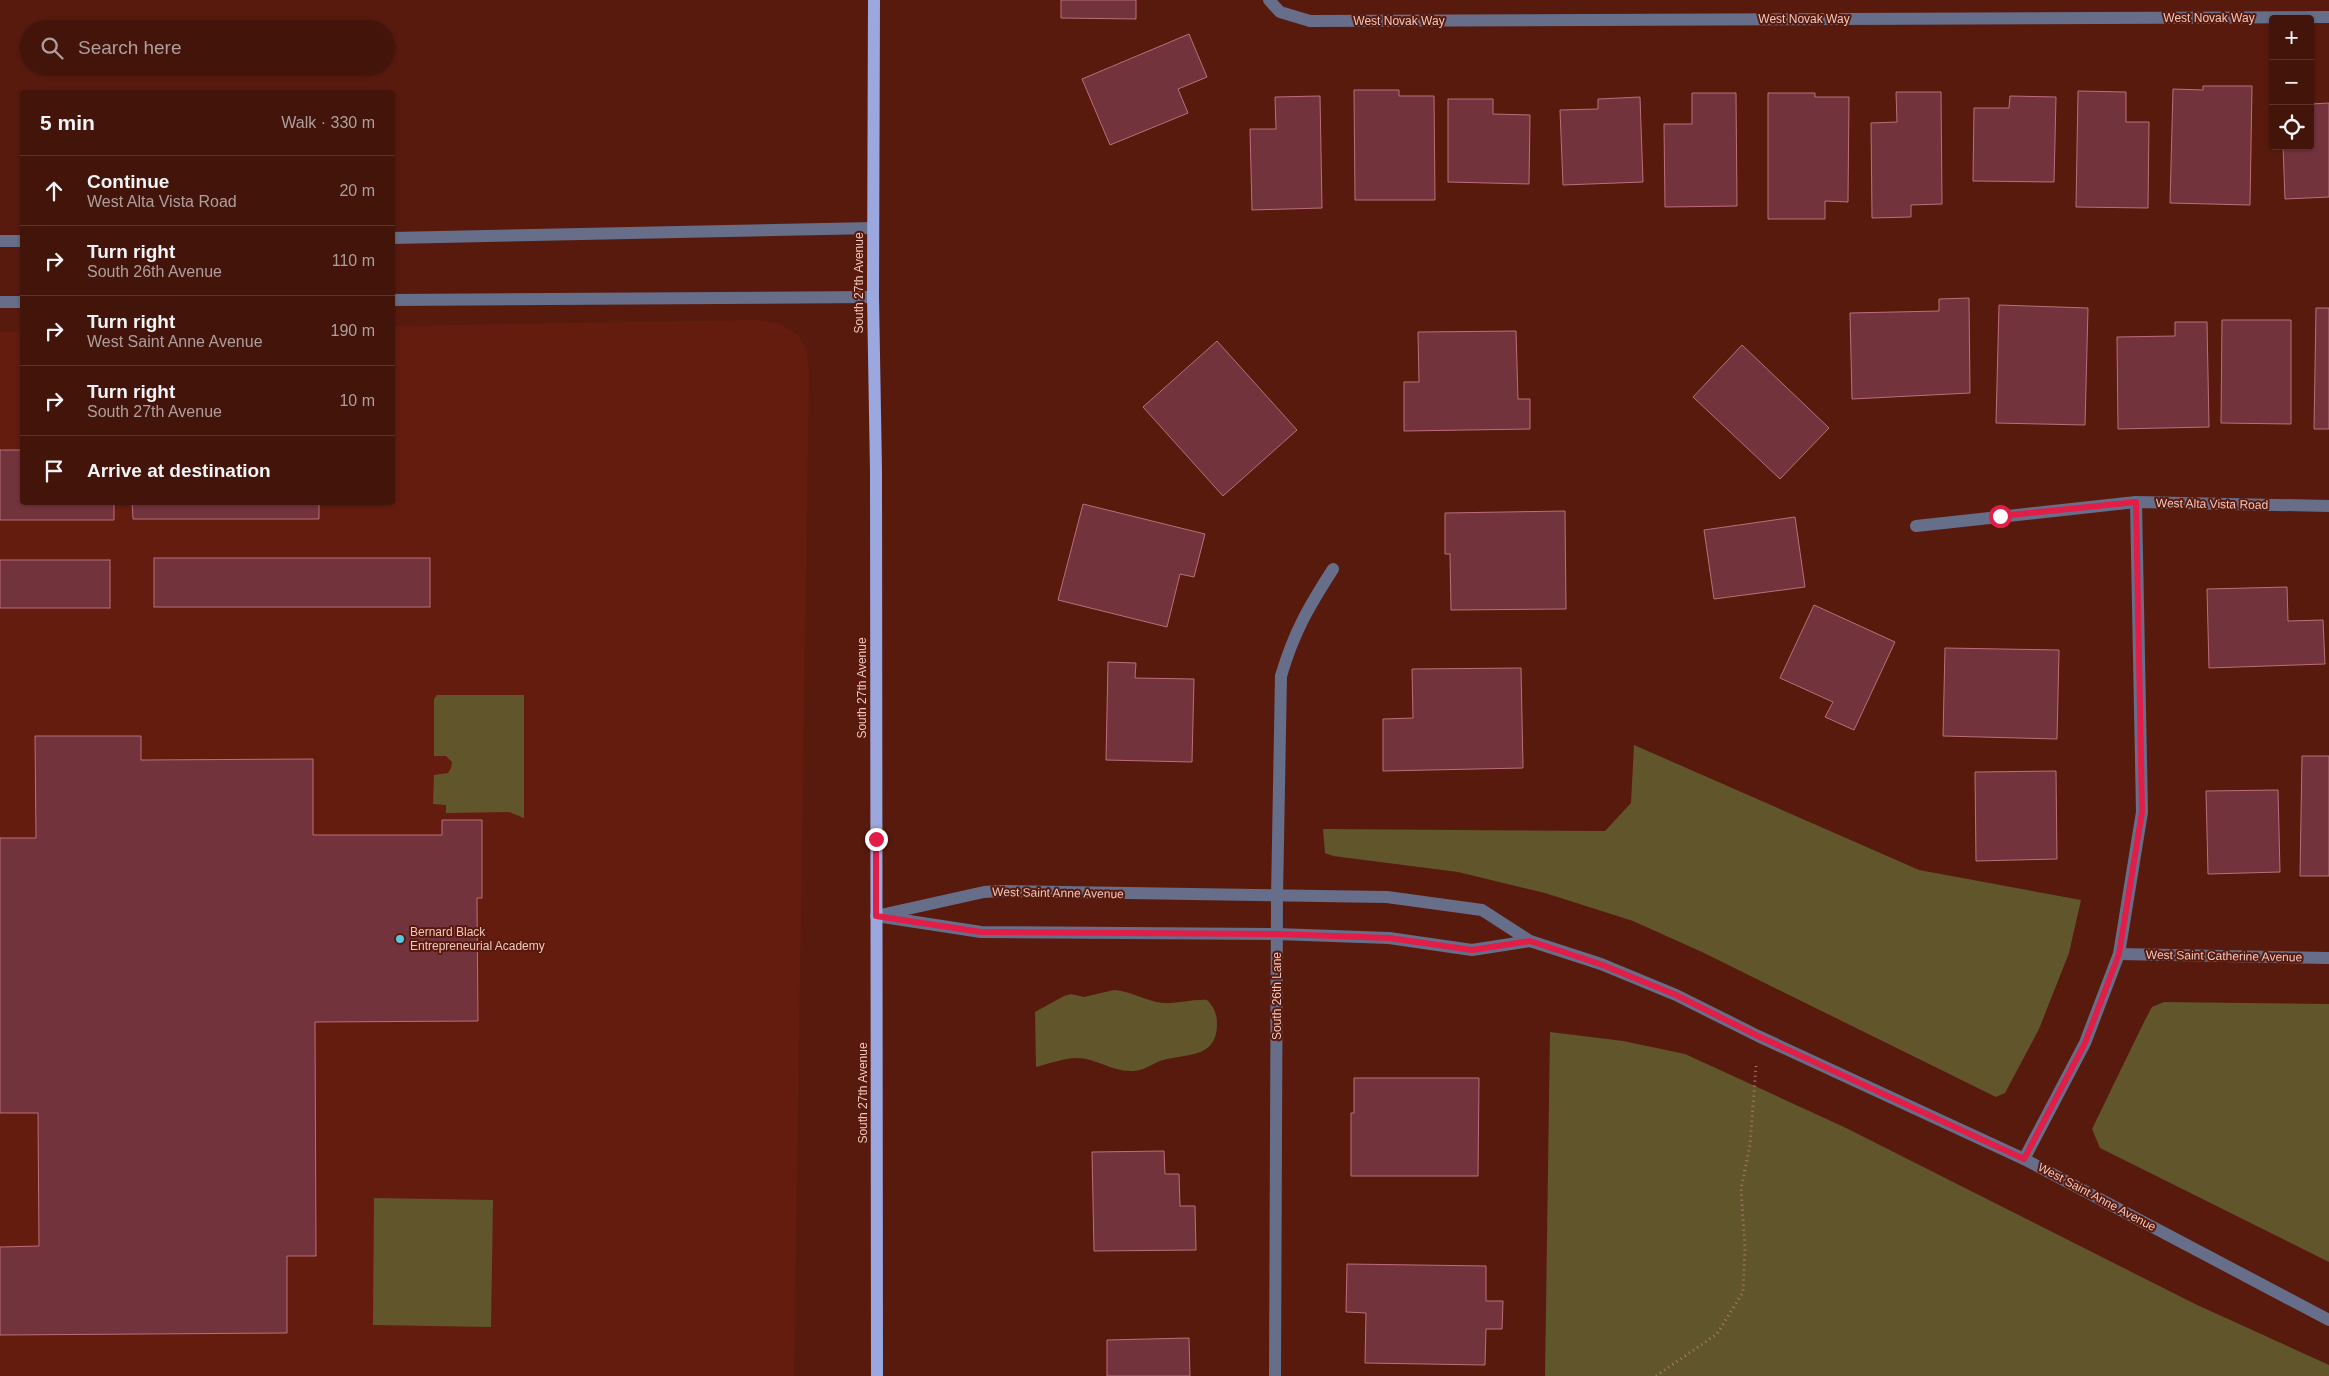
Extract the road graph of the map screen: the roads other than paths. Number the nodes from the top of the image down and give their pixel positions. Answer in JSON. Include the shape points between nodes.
{"nodes":[{"id":1,"x":874,"y":0,"type":"edge"},
{"id":2,"x":1269,"y":0,"type":"edge"},
{"id":3,"x":2329,"y":18,"type":"edge"},
{"id":4,"x":873,"y":228,"type":"junction"},
{"id":5,"x":395,"y":238,"type":"edge"},
{"id":6,"x":0,"y":241,"type":"edge"},
{"id":7,"x":20,"y":241,"type":"edge"},
{"id":8,"x":873,"y":297,"type":"junction"},
{"id":9,"x":395,"y":300,"type":"edge"},
{"id":10,"x":0,"y":302,"type":"edge"},
{"id":11,"x":20,"y":302,"type":"edge"},
{"id":12,"x":2136,"y":502,"type":"junction"},
{"id":13,"x":2329,"y":506,"type":"edge"},
{"id":14,"x":1916,"y":526,"type":"dead end"},
{"id":15,"x":1333,"y":569,"type":"dead end"},
{"id":16,"x":1277,"y":896,"type":"junction"},
{"id":17,"x":876,"y":916,"type":"junction"},
{"id":18,"x":1277,"y":934,"type":"junction"},
{"id":19,"x":1530,"y":941,"type":"junction"},
{"id":20,"x":2119,"y":954,"type":"junction"},
{"id":21,"x":2329,"y":958,"type":"edge"},
{"id":22,"x":2024,"y":1159,"type":"junction"},
{"id":23,"x":2329,"y":1320,"type":"edge"},
{"id":24,"x":877,"y":1376,"type":"edge"},
{"id":25,"x":1274,"y":1376,"type":"edge"}],
"edges":[{"from":1,"to":4,"type":"main road","name":"South 27th Avenue"},
{"from":2,"to":3,"type":"street","name":"West Novak Way","via":[[1280,12],[1310,21]]},
{"from":4,"to":5,"type":"street"},
{"from":4,"to":8,"type":"main road","name":"South 27th Avenue"},
{"from":6,"to":7,"type":"street"},
{"from":8,"to":9,"type":"street"},
{"from":8,"to":17,"type":"main road","name":"South 27th Avenue"},
{"from":10,"to":11,"type":"street"},
{"from":12,"to":13,"type":"street","name":"West Alta Vista Road"},
{"from":12,"to":14,"type":"street","name":"West Alta Vista Road"},
{"from":12,"to":20,"type":"street","via":[[2142,812]]},
{"from":15,"to":16,"type":"street","name":"South 26th Lane","via":[[1304,615],[1281,676]]},
{"from":16,"to":17,"type":"street","name":"West Saint Anne Avenue","via":[[984,892]]},
{"from":16,"to":18,"type":"street","name":"South 26th Lane"},
{"from":16,"to":19,"type":"street","name":"West Saint Anne Avenue","via":[[1387,897],[1482,910]]},
{"from":17,"to":18,"type":"street","name":"West Saint Anne Avenue","via":[[981,932]]},
{"from":17,"to":24,"type":"main road","name":"South 27th Avenue"},
{"from":18,"to":19,"type":"street","name":"West Saint Anne Avenue","via":[[1389,938],[1472,950]]},
{"from":18,"to":25,"type":"street","name":"South 26th Lane"},
{"from":19,"to":22,"type":"street","name":"West Saint Anne Avenue","via":[[1617,970],[1676,995]]},
{"from":20,"to":21,"type":"street","name":"West Saint Catherine Avenue"},
{"from":20,"to":22,"type":"street","via":[[2085,1043]]},
{"from":22,"to":23,"type":"street","name":"West Saint Anne Avenue"}]}
